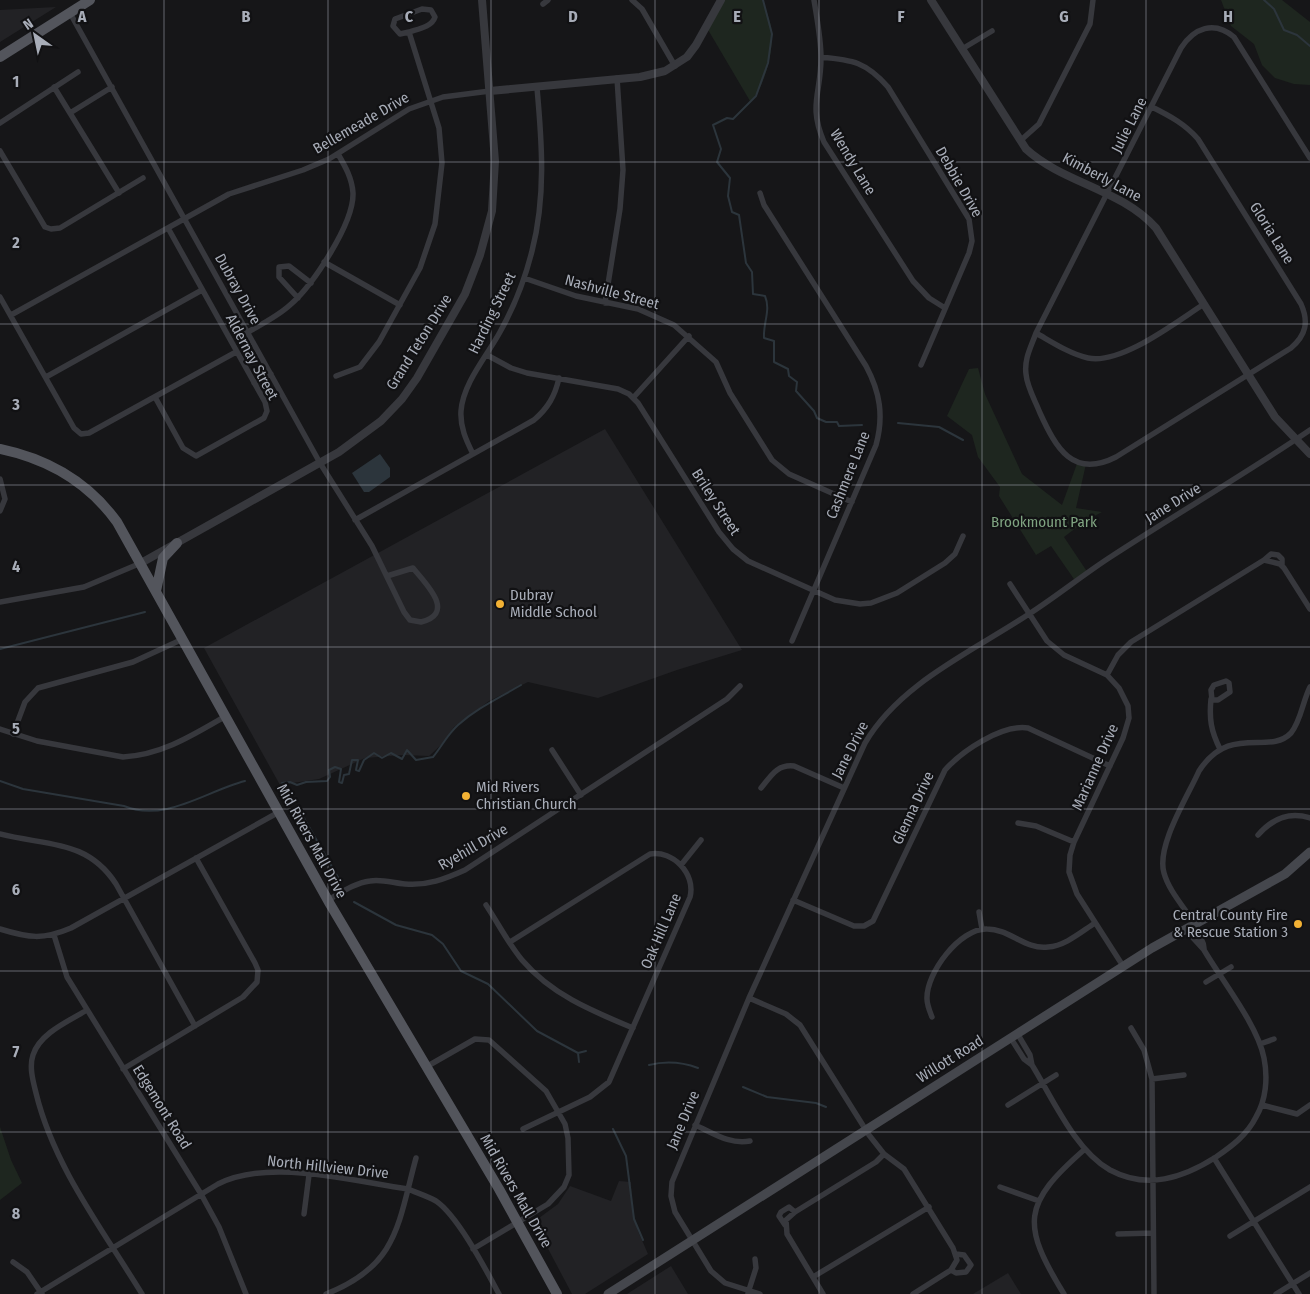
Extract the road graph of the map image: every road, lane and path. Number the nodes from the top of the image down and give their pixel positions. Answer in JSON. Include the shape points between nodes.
{"nodes":[{"id":1,"x":90,"y":0,"type":"edge"},
{"id":2,"x":482,"y":0,"type":"edge"},
{"id":3,"x":632,"y":0,"type":"edge"},
{"id":4,"x":721,"y":0,"type":"edge"},
{"id":5,"x":814,"y":0,"type":"edge"},
{"id":6,"x":930,"y":0,"type":"edge"},
{"id":7,"x":1093,"y":0,"type":"edge"},
{"id":8,"x":70,"y":12,"type":"junction"},
{"id":9,"x":992,"y":31,"type":"dead end"},
{"id":10,"x":409,"y":32,"type":"junction"},
{"id":11,"x":962,"y":49,"type":"junction"},
{"id":12,"x":0,"y":57,"type":"edge"},
{"id":13,"x":822,"y":57,"type":"junction"},
{"id":14,"x":675,"y":66,"type":"junction"},
{"id":15,"x":78,"y":72,"type":"dead end"},
{"id":16,"x":617,"y":78,"type":"junction"},
{"id":17,"x":54,"y":87,"type":"junction"},
{"id":18,"x":112,"y":87,"type":"junction"},
{"id":19,"x":537,"y":88,"type":"junction"},
{"id":20,"x":490,"y":91,"type":"junction"},
{"id":21,"x":430,"y":100,"type":"junction"},
{"id":22,"x":1152,"y":107,"type":"junction"},
{"id":23,"x":70,"y":112,"type":"junction"},
{"id":24,"x":0,"y":123,"type":"edge"},
{"id":25,"x":1020,"y":141,"type":"junction"},
{"id":26,"x":0,"y":151,"type":"edge"},
{"id":27,"x":338,"y":154,"type":"junction"},
{"id":28,"x":1310,"y":158,"type":"edge"},
{"id":29,"x":143,"y":178,"type":"dead end"},
{"id":30,"x":119,"y":193,"type":"junction"},
{"id":31,"x":760,"y":193,"type":"dead end"},
{"id":32,"x":1107,"y":194,"type":"junction"},
{"id":33,"x":185,"y":218,"type":"junction"},
{"id":34,"x":168,"y":228,"type":"junction"},
{"id":35,"x":324,"y":262,"type":"junction"},
{"id":36,"x":524,"y":278,"type":"junction"},
{"id":37,"x":311,"y":283,"type":"junction"},
{"id":38,"x":202,"y":290,"type":"junction"},
{"id":39,"x":0,"y":297,"type":"edge"},
{"id":40,"x":298,"y":298,"type":"junction"},
{"id":41,"x":605,"y":303,"type":"junction"},
{"id":42,"x":1204,"y":304,"type":"junction"},
{"id":43,"x":400,"y":305,"type":"junction"},
{"id":44,"x":945,"y":308,"type":"junction"},
{"id":45,"x":11,"y":315,"type":"junction"},
{"id":46,"x":248,"y":332,"type":"junction"},
{"id":47,"x":1036,"y":333,"type":"junction"},
{"id":48,"x":689,"y":336,"type":"junction"},
{"id":49,"x":236,"y":352,"type":"junction"},
{"id":50,"x":487,"y":355,"type":"junction"},
{"id":51,"x":921,"y":366,"type":"dead end"},
{"id":52,"x":271,"y":374,"type":"junction"},
{"id":53,"x":1248,"y":374,"type":"junction"},
{"id":54,"x":336,"y":376,"type":"dead end"},
{"id":55,"x":46,"y":377,"type":"junction"},
{"id":56,"x":559,"y":378,"type":"junction"},
{"id":57,"x":254,"y":382,"type":"junction"},
{"id":58,"x":155,"y":397,"type":"junction"},
{"id":59,"x":634,"y":398,"type":"junction"},
{"id":60,"x":1310,"y":430,"type":"edge"},
{"id":61,"x":1296,"y":439,"type":"junction"},
{"id":62,"x":0,"y":449,"type":"edge"},
{"id":63,"x":473,"y":454,"type":"junction"},
{"id":64,"x":1310,"y":454,"type":"edge"},
{"id":65,"x":320,"y":463,"type":"junction"},
{"id":66,"x":1091,"y":464,"type":"joint"},
{"id":67,"x":0,"y":479,"type":"edge"},
{"id":68,"x":852,"y":502,"type":"junction"},
{"id":69,"x":0,"y":511,"type":"edge"},
{"id":70,"x":355,"y":520,"type":"junction"},
{"id":71,"x":963,"y":536,"type":"dead end"},
{"id":72,"x":177,"y":543,"type":"junction"},
{"id":73,"x":140,"y":563,"type":"junction"},
{"id":74,"x":387,"y":576,"type":"junction"},
{"id":75,"x":1010,"y":584,"type":"dead end"},
{"id":76,"x":156,"y":590,"type":"junction"},
{"id":77,"x":813,"y":590,"type":"junction"},
{"id":78,"x":0,"y":602,"type":"edge"},
{"id":79,"x":1310,"y":609,"type":"edge"},
{"id":80,"x":1029,"y":614,"type":"junction"},
{"id":81,"x":183,"y":639,"type":"junction"},
{"id":82,"x":792,"y":640,"type":"dead end"},
{"id":83,"x":1107,"y":675,"type":"junction"},
{"id":84,"x":740,"y":686,"type":"dead end"},
{"id":85,"x":1310,"y":687,"type":"edge"},
{"id":86,"x":1211,"y":699,"type":"dead end"},
{"id":87,"x":226,"y":716,"type":"junction"},
{"id":88,"x":0,"y":729,"type":"edge"},
{"id":89,"x":13,"y":734,"type":"junction"},
{"id":90,"x":1220,"y":749,"type":"junction"},
{"id":91,"x":552,"y":750,"type":"dead end"},
{"id":92,"x":1110,"y":766,"type":"junction"},
{"id":93,"x":761,"y":788,"type":"dead end"},
{"id":94,"x":844,"y":788,"type":"junction"},
{"id":95,"x":581,"y":795,"type":"junction"},
{"id":96,"x":279,"y":812,"type":"junction"},
{"id":97,"x":1310,"y":818,"type":"edge"},
{"id":98,"x":1018,"y":823,"type":"dead end"},
{"id":99,"x":0,"y":834,"type":"edge"},
{"id":100,"x":1258,"y":835,"type":"dead end"},
{"id":101,"x":701,"y":840,"type":"dead end"},
{"id":102,"x":1074,"y":842,"type":"junction"},
{"id":103,"x":1310,"y":852,"type":"edge"},
{"id":104,"x":196,"y":858,"type":"junction"},
{"id":105,"x":681,"y":865,"type":"junction"},
{"id":106,"x":124,"y":898,"type":"junction"},
{"id":107,"x":328,"y":900,"type":"junction"},
{"id":108,"x":794,"y":900,"type":"junction"},
{"id":109,"x":486,"y":904,"type":"dead end"},
{"id":110,"x":979,"y":912,"type":"dead end"},
{"id":111,"x":1095,"y":923,"type":"junction"},
{"id":112,"x":1192,"y":927,"type":"junction"},
{"id":113,"x":0,"y":929,"type":"edge"},
{"id":114,"x":982,"y":929,"type":"junction"},
{"id":115,"x":54,"y":935,"type":"junction"},
{"id":116,"x":510,"y":942,"type":"junction"},
{"id":117,"x":1123,"y":966,"type":"junction"},
{"id":118,"x":1231,"y":967,"type":"dead end"},
{"id":119,"x":1219,"y":974,"type":"junction"},
{"id":120,"x":1206,"y":982,"type":"dead end"},
{"id":121,"x":749,"y":998,"type":"junction"},
{"id":122,"x":87,"y":1010,"type":"junction"},
{"id":123,"x":932,"y":1017,"type":"dead end"},
{"id":124,"x":195,"y":1026,"type":"junction"},
{"id":125,"x":633,"y":1028,"type":"junction"},
{"id":126,"x":1131,"y":1028,"type":"dead end"},
{"id":127,"x":1013,"y":1035,"type":"junction"},
{"id":128,"x":1274,"y":1039,"type":"dead end"},
{"id":129,"x":1260,"y":1044,"type":"junction"},
{"id":130,"x":426,"y":1067,"type":"junction"},
{"id":131,"x":123,"y":1069,"type":"junction"},
{"id":132,"x":1056,"y":1075,"type":"dead end"},
{"id":133,"x":1184,"y":1075,"type":"dead end"},
{"id":134,"x":1152,"y":1079,"type":"junction"},
{"id":135,"x":1044,"y":1084,"type":"junction"},
{"id":136,"x":1008,"y":1105,"type":"dead end"},
{"id":137,"x":1262,"y":1105,"type":"junction"},
{"id":138,"x":1310,"y":1105,"type":"edge"},
{"id":139,"x":559,"y":1112,"type":"junction"},
{"id":140,"x":695,"y":1125,"type":"junction"},
{"id":141,"x":523,"y":1129,"type":"dead end"},
{"id":142,"x":865,"y":1129,"type":"junction"},
{"id":143,"x":750,"y":1141,"type":"dead end"},
{"id":144,"x":1085,"y":1149,"type":"junction"},
{"id":145,"x":884,"y":1154,"type":"junction"},
{"id":146,"x":416,"y":1158,"type":"dead end"},
{"id":147,"x":1214,"y":1158,"type":"junction"},
{"id":148,"x":309,"y":1175,"type":"junction"},
{"id":149,"x":1152,"y":1181,"type":"junction"},
{"id":150,"x":1000,"y":1187,"type":"dead end"},
{"id":151,"x":1310,"y":1187,"type":"edge"},
{"id":152,"x":408,"y":1189,"type":"junction"},
{"id":153,"x":201,"y":1194,"type":"junction"},
{"id":154,"x":1039,"y":1201,"type":"junction"},
{"id":155,"x":928,"y":1207,"type":"junction"},
{"id":156,"x":795,"y":1212,"type":"junction"},
{"id":157,"x":304,"y":1214,"type":"dead end"},
{"id":158,"x":518,"y":1222,"type":"junction"},
{"id":159,"x":1254,"y":1222,"type":"junction"},
{"id":160,"x":786,"y":1225,"type":"junction"},
{"id":161,"x":1153,"y":1233,"type":"junction"},
{"id":162,"x":1118,"y":1234,"type":"dead end"},
{"id":163,"x":1230,"y":1236,"type":"dead end"},
{"id":164,"x":692,"y":1240,"type":"junction"},
{"id":165,"x":114,"y":1248,"type":"junction"},
{"id":166,"x":473,"y":1249,"type":"junction"},
{"id":167,"x":956,"y":1254,"type":"junction"},
{"id":168,"x":755,"y":1259,"type":"dead end"},
{"id":169,"x":13,"y":1262,"type":"dead end"},
{"id":170,"x":951,"y":1270,"type":"junction"},
{"id":171,"x":1310,"y":1273,"type":"edge"},
{"id":172,"x":814,"y":1278,"type":"junction"},
{"id":173,"x":1293,"y":1284,"type":"junction"},
{"id":174,"x":749,"y":1292,"type":"edge"},
{"id":175,"x":40,"y":1293,"type":"edge"},
{"id":176,"x":142,"y":1294,"type":"edge"},
{"id":177,"x":246,"y":1294,"type":"edge"},
{"id":178,"x":326,"y":1294,"type":"edge"},
{"id":179,"x":499,"y":1294,"type":"edge"},
{"id":180,"x":557,"y":1294,"type":"edge"},
{"id":181,"x":608,"y":1294,"type":"edge"},
{"id":182,"x":760,"y":1294,"type":"edge"},
{"id":183,"x":823,"y":1294,"type":"edge"},
{"id":184,"x":913,"y":1294,"type":"edge"},
{"id":185,"x":1064,"y":1294,"type":"edge"},
{"id":186,"x":1154,"y":1294,"type":"edge"},
{"id":187,"x":1276,"y":1294,"type":"edge"},
{"id":188,"x":1299,"y":1294,"type":"edge"}],
"edges":[{"from":1,"to":8,"type":"main road"},
{"from":2,"to":20,"type":"street","name":"Grand Teton Drive"},
{"from":3,"to":14,"type":"street","via":[[642,10]]},
{"from":4,"to":14,"type":"street","name":"Bellemeade Drive","via":[[696,45]]},
{"from":5,"to":13,"type":"street","name":"Wendy Lane"},
{"from":6,"to":11,"type":"street","name":"Kimberly Lane"},
{"from":7,"to":25,"type":"street","via":[[1090,24],[1039,124]]},
{"from":8,"to":12,"type":"main road"},
{"from":8,"to":18,"type":"street","name":"Dubray Drive"},
{"from":9,"to":11,"type":"street"},
{"from":10,"to":10,"type":"street","via":[[429,25],[434,17],[431,10],[422,9],[395,19],[393,26],[396,31],[400,34]]},
{"from":10,"to":21,"type":"street"},
{"from":11,"to":25,"type":"street","name":"Kimberly Lane"},
{"from":13,"to":44,"type":"street","name":"Wendy Lane","via":[[815,117],[824,142],[913,281],[929,298]]},
{"from":13,"to":44,"type":"street","name":"Debbie Drive","via":[[858,62],[878,76],[965,210],[972,241]]},
{"from":14,"to":16,"type":"street","name":"Bellemeade Drive","via":[[654,75]]},
{"from":15,"to":17,"type":"street"},
{"from":16,"to":19,"type":"street","name":"Bellemeade Drive"},
{"from":16,"to":41,"type":"street","via":[[623,170]]},
{"from":17,"to":23,"type":"street"},
{"from":17,"to":24,"type":"street"},
{"from":18,"to":23,"type":"street"},
{"from":18,"to":33,"type":"street","name":"Dubray Drive"},
{"from":19,"to":20,"type":"street","name":"Bellemeade Drive"},
{"from":19,"to":36,"type":"street","name":"Harding Street","via":[[542,138],[541,202]]},
{"from":20,"to":21,"type":"street","name":"Bellemeade Drive"},
{"from":20,"to":65,"type":"street","name":"Grand Teton Drive","via":[[495,160],[492,211],[465,294],[402,399],[361,437]]},
{"from":21,"to":27,"type":"street","name":"Bellemeade Drive","via":[[409,109]]},
{"from":21,"to":43,"type":"street","via":[[441,140],[438,208],[426,256]]},
{"from":22,"to":28,"type":"street","name":"Julie Lane","via":[[1188,37],[1203,28],[1220,28],[1234,36]]},
{"from":22,"to":32,"type":"street","name":"Julie Lane"},
{"from":22,"to":53,"type":"street","name":"Gloria Lane","via":[[1188,127],[1198,139],[1305,314],[1304,332],[1299,341]]},
{"from":23,"to":30,"type":"street"},
{"from":25,"to":32,"type":"street","name":"Kimberly Lane","via":[[1039,159]]},
{"from":26,"to":30,"type":"street","via":[[45,227],[51,230],[60,228]]},
{"from":27,"to":33,"type":"street","name":"Bellemeade Drive","via":[[304,170],[229,194]]},
{"from":27,"to":35,"type":"street","via":[[347,168],[352,186],[352,208]]},
{"from":29,"to":30,"type":"street"},
{"from":31,"to":68,"type":"street","name":"Cashmere Lane","via":[[764,205],[866,366],[879,396],[880,431]]},
{"from":32,"to":42,"type":"street","name":"Kimberly Lane","via":[[1138,211],[1156,228]]},
{"from":32,"to":47,"type":"street","name":"Julie Lane"},
{"from":33,"to":34,"type":"street","name":"Bellemeade Drive"},
{"from":33,"to":46,"type":"street","name":"Dubray Drive"},
{"from":34,"to":38,"type":"street","name":"Aldernay Street"},
{"from":34,"to":45,"type":"street","name":"Bellemeade Drive"},
{"from":35,"to":37,"type":"street"},
{"from":35,"to":43,"type":"street"},
{"from":36,"to":41,"type":"street","name":"Nashville Street"},
{"from":36,"to":50,"type":"street","name":"Harding Street"},
{"from":37,"to":40,"type":"street"},
{"from":37,"to":40,"type":"street","via":[[289,266],[279,267],[278,277]]},
{"from":38,"to":49,"type":"street","name":"Aldernay Street"},
{"from":38,"to":55,"type":"street"},
{"from":39,"to":45,"type":"street"},
{"from":40,"to":46,"type":"street"},
{"from":41,"to":48,"type":"street","name":"Nashville Street","via":[[650,313],[674,324]]},
{"from":42,"to":47,"type":"street","via":[[1129,350],[1102,359],[1078,355]]},
{"from":42,"to":53,"type":"street","name":"Kimberly Lane"},
{"from":43,"to":54,"type":"street","via":[[364,363]]},
{"from":44,"to":51,"type":"street","name":"Debbie Drive"},
{"from":45,"to":55,"type":"street"},
{"from":46,"to":52,"type":"street","name":"Dubray Drive"},
{"from":47,"to":66,"type":"street","name":"Julie Lane","via":[[1026,363],[1028,385],[1058,449],[1074,460]]},
{"from":48,"to":59,"type":"street"},
{"from":48,"to":68,"type":"street","name":"Nashville Street","via":[[716,362],[730,393],[780,468]]},
{"from":49,"to":57,"type":"street","name":"Aldernay Street"},
{"from":49,"to":58,"type":"street"},
{"from":50,"to":56,"type":"street","via":[[511,368]]},
{"from":50,"to":63,"type":"street","name":"Harding Street","via":[[466,393],[461,410],[462,427]]},
{"from":52,"to":57,"type":"street"},
{"from":52,"to":65,"type":"street","name":"Dubray Drive"},
{"from":53,"to":61,"type":"street","name":"Kimberly Lane","via":[[1275,417]]},
{"from":53,"to":66,"type":"street","name":"Gloria Lane","via":[[1116,456]]},
{"from":55,"to":58,"type":"street","via":[[74,428],[81,434],[89,434]]},
{"from":56,"to":59,"type":"street","via":[[618,389]]},
{"from":56,"to":63,"type":"street","via":[[545,411]]},
{"from":57,"to":58,"type":"street","name":"Aldernay Street","via":[[265,402],[267,412],[264,418],[196,456],[183,448]]},
{"from":59,"to":77,"type":"street","name":"Briley Street","via":[[733,549],[748,561]]},
{"from":60,"to":61,"type":"street","name":"Jane Drive"},
{"from":61,"to":64,"type":"street","name":"Kimberly Lane"},
{"from":61,"to":80,"type":"street","name":"Jane Drive","via":[[1112,556]]},
{"from":62,"to":73,"type":"main road","name":"Mid Rivers Mall Drive","via":[[42,461],[90,491],[117,522]]},
{"from":63,"to":70,"type":"street"},
{"from":65,"to":70,"type":"street","name":"Dubray Drive"},
{"from":65,"to":72,"type":"street","name":"Grand Teton Drive"},
{"from":67,"to":69,"type":"street","via":[[5,499]]},
{"from":68,"to":77,"type":"street","name":"Cashmere Lane"},
{"from":70,"to":74,"type":"street","name":"Dubray Drive"},
{"from":71,"to":77,"type":"street","name":"Briley Street","via":[[950,559],[883,600],[847,602]]},
{"from":72,"to":73,"type":"street","name":"Grand Teton Drive"},
{"from":72,"to":76,"type":"main road","via":[[163,558]]},
{"from":73,"to":76,"type":"main road","name":"Mid Rivers Mall Drive"},
{"from":73,"to":78,"type":"street","name":"Grand Teton Drive","via":[[84,587]]},
{"from":74,"to":74,"type":"street","name":"Dubray Drive","via":[[406,616],[415,622],[426,620],[436,610],[436,598],[413,568]]},
{"from":75,"to":80,"type":"street","name":"Marianne Drive"},
{"from":76,"to":81,"type":"main road","name":"Mid Rivers Mall Drive"},
{"from":77,"to":82,"type":"street","name":"Cashmere Lane"},
{"from":79,"to":83,"type":"street","via":[[1282,565],[1264,560],[1131,642],[1118,655]]},
{"from":80,"to":83,"type":"street","name":"Marianne Drive","via":[[1055,649]]},
{"from":80,"to":94,"type":"street","name":"Jane Drive","via":[[901,697],[874,726]]},
{"from":81,"to":87,"type":"main road","name":"Mid Rivers Mall Drive"},
{"from":81,"to":89,"type":"street","via":[[133,662],[38,688],[25,702]]},
{"from":83,"to":92,"type":"street","name":"Marianne Drive","via":[[1125,696],[1129,718]]},
{"from":84,"to":95,"type":"street","name":"Ryehill Drive","via":[[727,698]]},
{"from":85,"to":90,"type":"street","via":[[1290,734],[1273,741],[1240,742]]},
{"from":86,"to":90,"type":"street","via":[[1209,719]]},
{"from":87,"to":89,"type":"street","via":[[159,751],[136,756],[123,757]]},
{"from":87,"to":96,"type":"main road","name":"Mid Rivers Mall Drive"},
{"from":88,"to":89,"type":"street"},
{"from":90,"to":112,"type":"street","via":[[1199,771],[1162,856],[1168,882]]},
{"from":91,"to":95,"type":"street"},
{"from":92,"to":102,"type":"street","name":"Marianne Drive"},
{"from":92,"to":108,"type":"street","name":"Glenna Drive","via":[[1028,728],[1002,729],[945,770],[873,920],[864,926],[854,926]]},
{"from":93,"to":94,"type":"street","via":[[773,773],[785,765]]},
{"from":94,"to":108,"type":"street","name":"Jane Drive"},
{"from":95,"to":107,"type":"street","name":"Ryehill Drive","via":[[464,870],[442,880],[415,885],[373,880]]},
{"from":96,"to":104,"type":"street"},
{"from":96,"to":107,"type":"main road","name":"Mid Rivers Mall Drive"},
{"from":97,"to":100,"type":"street","via":[[1296,815],[1278,818]]},
{"from":98,"to":102,"type":"street","via":[[1036,826]]},
{"from":99,"to":106,"type":"street","via":[[89,855],[109,873]]},
{"from":101,"to":105,"type":"street"},
{"from":102,"to":111,"type":"street","name":"Marianne Drive","via":[[1069,864],[1071,881]]},
{"from":103,"to":112,"type":"main road","name":"Willott Road","via":[[1284,874]]},
{"from":104,"to":106,"type":"street"},
{"from":104,"to":124,"type":"street","via":[[255,963],[258,976],[255,986],[243,997]]},
{"from":105,"to":116,"type":"street","via":[[662,853],[650,854]]},
{"from":105,"to":125,"type":"street","name":"Oak Hill Lane","via":[[691,878],[690,897]]},
{"from":106,"to":115,"type":"street"},
{"from":106,"to":124,"type":"street"},
{"from":107,"to":130,"type":"main road","name":"Mid Rivers Mall Drive"},
{"from":108,"to":121,"type":"street","name":"Jane Drive"},
{"from":109,"to":116,"type":"street"},
{"from":110,"to":114,"type":"street"},
{"from":111,"to":114,"type":"street","via":[[1063,943],[1041,948],[1023,944],[1000,932]]},
{"from":111,"to":117,"type":"street","name":"Marianne Drive"},
{"from":112,"to":117,"type":"main road","name":"Willott Road"},
{"from":112,"to":119,"type":"street"},
{"from":113,"to":115,"type":"street","via":[[38,938]]},
{"from":114,"to":123,"type":"street","via":[[955,945],[933,974],[927,999]]},
{"from":115,"to":122,"type":"street","name":"Edgemont Road","via":[[67,977]]},
{"from":116,"to":125,"type":"street","via":[[534,973],[557,991],[588,1009]]},
{"from":117,"to":127,"type":"main road","name":"Willott Road"},
{"from":118,"to":119,"type":"street"},
{"from":119,"to":120,"type":"street"},
{"from":119,"to":129,"type":"street"},
{"from":121,"to":140,"type":"street","name":"Jane Drive"},
{"from":121,"to":142,"type":"street","via":[[786,1014],[800,1025]]},
{"from":122,"to":131,"type":"street","name":"Edgemont Road"},
{"from":122,"to":165,"type":"street","via":[[42,1040],[33,1055],[32,1078],[54,1150]]},
{"from":124,"to":131,"type":"street"},
{"from":125,"to":139,"type":"street","name":"Oak Hill Lane","via":[[609,1082],[590,1097]]},
{"from":126,"to":134,"type":"street","via":[[1144,1050]]},
{"from":127,"to":135,"type":"street","via":[[1030,1055],[1032,1065]]},
{"from":127,"to":142,"type":"main road","name":"Willott Road"},
{"from":128,"to":129,"type":"street"},
{"from":129,"to":137,"type":"street","via":[[1266,1077]]},
{"from":130,"to":139,"type":"street","via":[[475,1039],[489,1040],[546,1091]]},
{"from":130,"to":158,"type":"main road","name":"Mid Rivers Mall Drive"},
{"from":131,"to":153,"type":"street","name":"Edgemont Road"},
{"from":132,"to":135,"type":"street"},
{"from":133,"to":134,"type":"street"},
{"from":134,"to":149,"type":"street"},
{"from":135,"to":136,"type":"street"},
{"from":135,"to":144,"type":"street"},
{"from":137,"to":138,"type":"street","via":[[1297,1114]]},
{"from":137,"to":147,"type":"street","via":[[1244,1134]]},
{"from":139,"to":141,"type":"street","name":"Oak Hill Lane"},
{"from":139,"to":158,"type":"street","via":[[568,1138],[569,1175],[557,1197]]},
{"from":140,"to":143,"type":"street","via":[[727,1140]]},
{"from":140,"to":164,"type":"street","name":"Jane Drive","via":[[671,1188],[675,1212]]},
{"from":142,"to":145,"type":"street"},
{"from":142,"to":164,"type":"main road","name":"Willott Road"},
{"from":144,"to":149,"type":"street","via":[[1112,1171]]},
{"from":144,"to":154,"type":"street","via":[[1055,1176]]},
{"from":145,"to":155,"type":"street","via":[[904,1168]]},
{"from":145,"to":156,"type":"street"},
{"from":146,"to":152,"type":"street"},
{"from":147,"to":149,"type":"street","via":[[1181,1176]]},
{"from":147,"to":159,"type":"street"},
{"from":148,"to":152,"type":"street","name":"North Hillview Drive"},
{"from":148,"to":153,"type":"street","name":"North Hillview Drive","via":[[244,1174]]},
{"from":148,"to":157,"type":"street"},
{"from":149,"to":161,"type":"street"},
{"from":150,"to":154,"type":"street"},
{"from":151,"to":159,"type":"street"},
{"from":152,"to":166,"type":"street","name":"North Hillview Drive","via":[[432,1199],[446,1210]]},
{"from":152,"to":178,"type":"street","via":[[397,1228],[383,1256],[360,1278]]},
{"from":153,"to":165,"type":"street","name":"North Hillview Drive"},
{"from":153,"to":177,"type":"street","name":"Edgemont Road","via":[[219,1227]]},
{"from":154,"to":185,"type":"street","via":[[1035,1217],[1036,1241]]},
{"from":155,"to":167,"type":"street"},
{"from":155,"to":172,"type":"street"},
{"from":156,"to":160,"type":"street","via":[[786,1220]]},
{"from":156,"to":160,"type":"street","via":[[789,1207],[781,1212],[779,1216]]},
{"from":158,"to":166,"type":"street"},
{"from":158,"to":180,"type":"main road","name":"Mid Rivers Mall Drive"},
{"from":159,"to":163,"type":"street"},
{"from":159,"to":173,"type":"street"},
{"from":160,"to":172,"type":"street","via":[[787,1234]]},
{"from":161,"to":162,"type":"street"},
{"from":161,"to":186,"type":"street"},
{"from":164,"to":174,"type":"street","name":"Jane Drive","via":[[718,1278]]},
{"from":164,"to":181,"type":"main road","name":"Willott Road"},
{"from":165,"to":175,"type":"street","name":"North Hillview Drive"},
{"from":165,"to":176,"type":"street"},
{"from":166,"to":179,"type":"street","name":"North Hillview Drive"},
{"from":167,"to":170,"type":"street","via":[[957,1260]]},
{"from":167,"to":170,"type":"street","via":[[969,1259],[971,1264],[966,1272]]},
{"from":168,"to":174,"type":"street","via":[[756,1268]]},
{"from":169,"to":175,"type":"street","via":[[27,1272]]},
{"from":170,"to":184,"type":"street"},
{"from":171,"to":173,"type":"street"},
{"from":172,"to":183,"type":"street"},
{"from":173,"to":187,"type":"street"},
{"from":173,"to":188,"type":"street"},
{"from":174,"to":182,"type":"street","name":"Jane Drive"}]}
